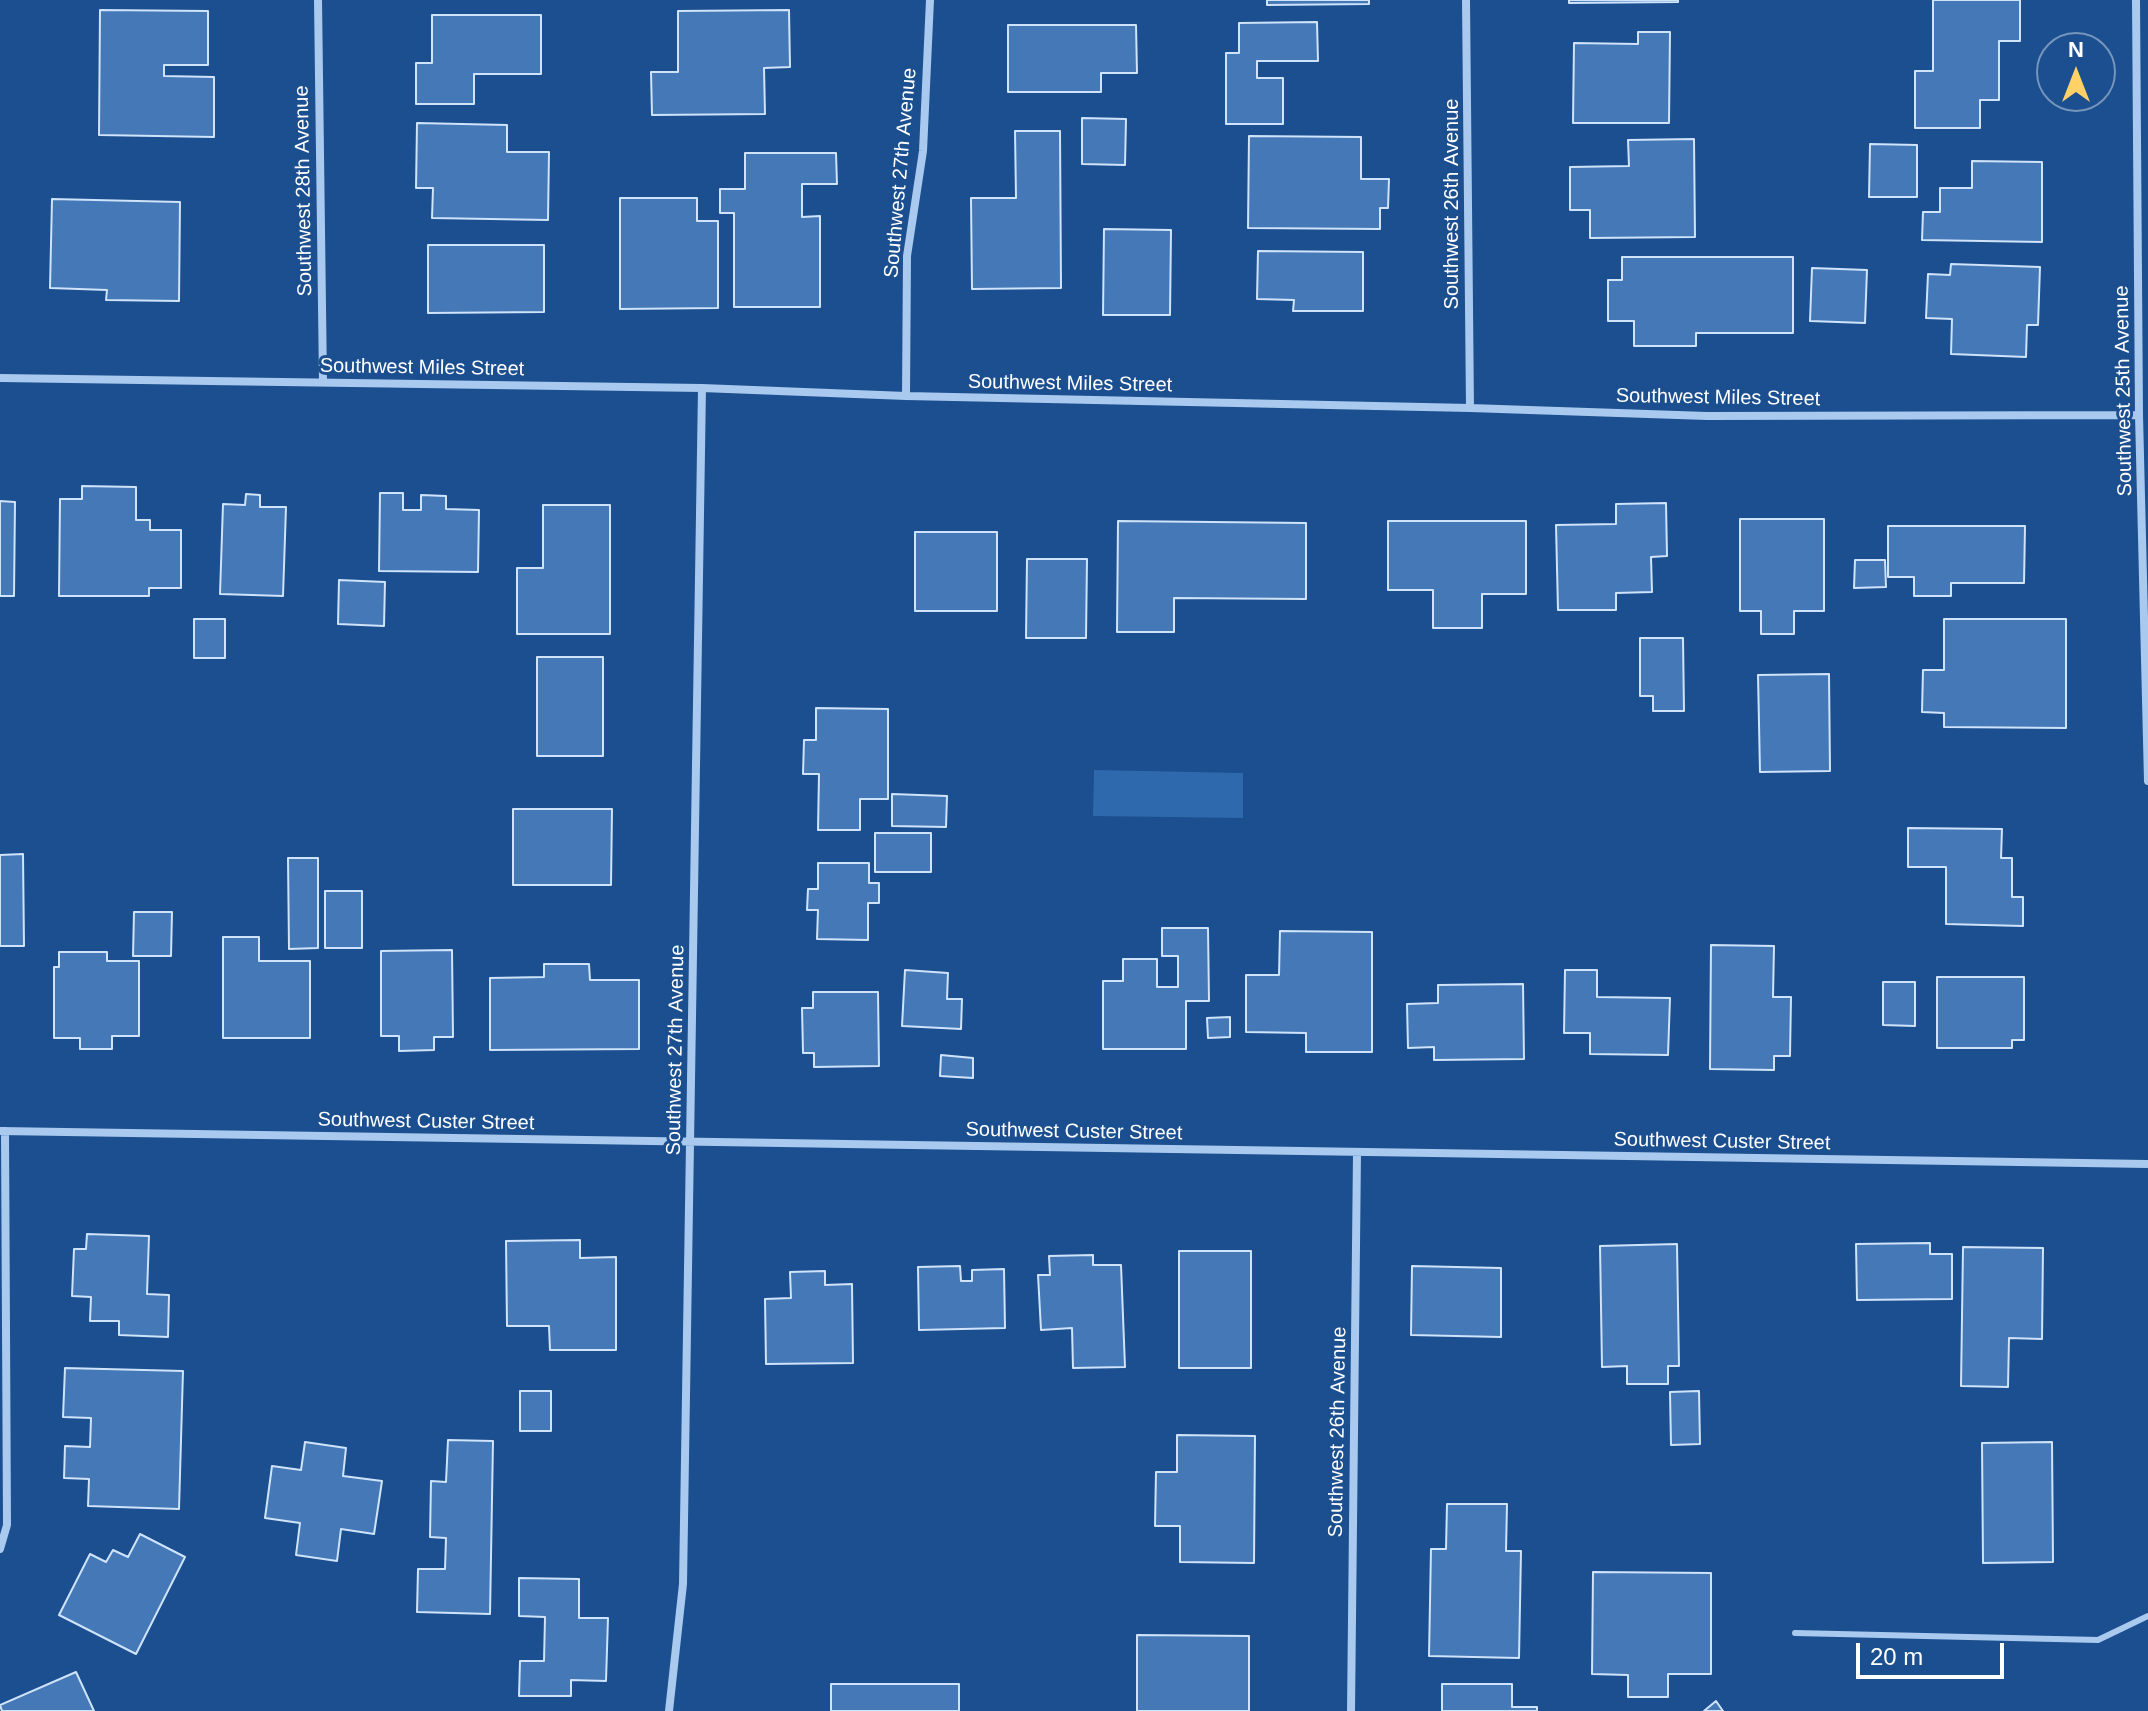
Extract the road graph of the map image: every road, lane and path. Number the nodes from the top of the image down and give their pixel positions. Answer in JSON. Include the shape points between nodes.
{"nodes":[{"id":1,"x":318,"y":0,"type":"edge"},
{"id":2,"x":930,"y":0,"type":"edge"},
{"id":3,"x":1466,"y":0,"type":"edge"},
{"id":4,"x":2136,"y":0,"type":"edge"},
{"id":5,"x":0,"y":378,"type":"edge"},
{"id":6,"x":323,"y":382,"type":"junction"},
{"id":7,"x":702,"y":388,"type":"junction"},
{"id":8,"x":906,"y":396,"type":"junction"},
{"id":9,"x":1470,"y":408,"type":"junction"},
{"id":10,"x":2139,"y":415,"type":"junction"},
{"id":11,"x":2148,"y":781,"type":"edge"},
{"id":12,"x":2,"y":1131,"type":"edge"},
{"id":13,"x":691,"y":1142,"type":"junction"},
{"id":14,"x":1357,"y":1153,"type":"junction"},
{"id":15,"x":2148,"y":1164,"type":"edge"},
{"id":16,"x":0,"y":1549,"type":"edge"},
{"id":17,"x":2148,"y":1616,"type":"edge"},
{"id":18,"x":1795,"y":1633,"type":"dead end"},
{"id":19,"x":669,"y":1711,"type":"edge"},
{"id":20,"x":1351,"y":1711,"type":"edge"}],
"edges":[{"from":1,"to":6,"type":"street","name":"Southwest 28th Avenue"},
{"from":2,"to":8,"type":"street","name":"Southwest 27th Avenue","via":[[923,151],[907,256]]},
{"from":3,"to":9,"type":"street","name":"Southwest 26th Avenue"},
{"from":4,"to":10,"type":"street","name":"Southwest 25th Avenue"},
{"from":5,"to":6,"type":"street","name":"Southwest Miles Street"},
{"from":6,"to":7,"type":"street","name":"Southwest Miles Street"},
{"from":7,"to":8,"type":"street","name":"Southwest Miles Street"},
{"from":7,"to":13,"type":"street","name":"Southwest 27th Avenue"},
{"from":8,"to":9,"type":"street","name":"Southwest Miles Street"},
{"from":9,"to":10,"type":"street","name":"Southwest Miles Street","via":[[1707,416]]},
{"from":10,"to":11,"type":"street","name":"Southwest 25th Avenue"},
{"from":12,"to":13,"type":"street","name":"Southwest Custer Street"},
{"from":12,"to":16,"type":"street","via":[[7,1525]]},
{"from":13,"to":14,"type":"street","name":"Southwest Custer Street"},
{"from":13,"to":19,"type":"street","name":"Southwest 27th Avenue","via":[[683,1584]]},
{"from":14,"to":15,"type":"street","name":"Southwest Custer Street"},
{"from":14,"to":20,"type":"street","name":"Southwest 26th Avenue"},
{"from":17,"to":18,"type":"lane","via":[[2098,1640]]}]}
